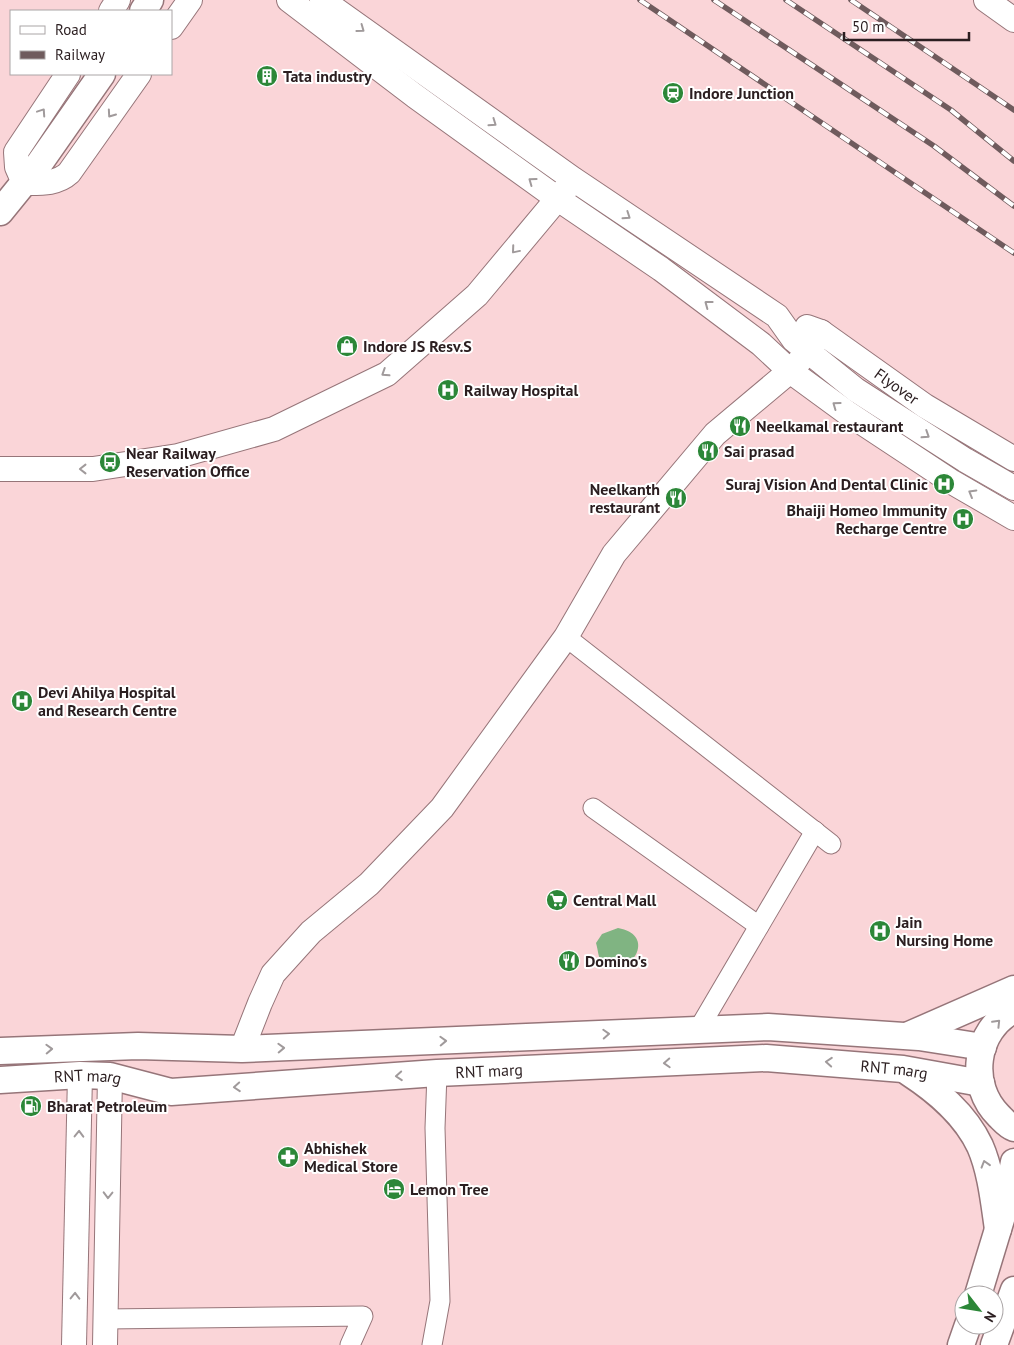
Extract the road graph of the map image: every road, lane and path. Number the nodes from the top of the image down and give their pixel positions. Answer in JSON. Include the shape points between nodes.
{"nodes":[{"id":1,"x":190,"y":0,"type":"edge"},
{"id":2,"x":289,"y":0,"type":"edge"},
{"id":3,"x":322,"y":0,"type":"edge"},
{"id":4,"x":986,"y":0,"type":"edge"},
{"id":5,"x":1014,"y":20,"type":"edge"},
{"id":6,"x":172,"y":26,"type":"edge"},
{"id":7,"x":67,"y":75,"type":"edge"},
{"id":8,"x":101,"y":75,"type":"edge"},
{"id":9,"x":138,"y":75,"type":"edge"},
{"id":10,"x":32,"y":174,"type":"junction"},
{"id":11,"x":573,"y":179,"type":"junction"},
{"id":12,"x":558,"y":199,"type":"junction"},
{"id":13,"x":0,"y":212,"type":"edge"},
{"id":14,"x":778,"y":316,"type":"junction"},
{"id":15,"x":827,"y":336,"type":"junction"},
{"id":16,"x":808,"y":352,"type":"junction"},
{"id":17,"x":790,"y":371,"type":"junction"},
{"id":18,"x":1014,"y":459,"type":"edge"},
{"id":19,"x":0,"y":469,"type":"edge"},
{"id":20,"x":1014,"y":488,"type":"edge"},
{"id":21,"x":1014,"y":518,"type":"edge"},
{"id":22,"x":566,"y":637,"type":"junction"},
{"id":23,"x":592,"y":808,"type":"dead end"},
{"id":24,"x":815,"y":831,"type":"junction"},
{"id":25,"x":831,"y":844,"type":"dead end"},
{"id":26,"x":759,"y":926,"type":"junction"},
{"id":27,"x":1014,"y":989,"type":"edge"},
{"id":28,"x":1014,"y":1010,"type":"edge"},
{"id":29,"x":698,"y":1030,"type":"junction"},
{"id":30,"x":906,"y":1036,"type":"junction"},
{"id":31,"x":983,"y":1047,"type":"junction"},
{"id":32,"x":242,"y":1049,"type":"junction"},
{"id":33,"x":0,"y":1051,"type":"edge"},
{"id":34,"x":903,"y":1069,"type":"junction"},
{"id":35,"x":437,"y":1073,"type":"junction"},
{"id":36,"x":0,"y":1080,"type":"edge"},
{"id":37,"x":981,"y":1083,"type":"junction"},
{"id":38,"x":80,"y":1084,"type":"junction"},
{"id":39,"x":110,"y":1085,"type":"junction"},
{"id":40,"x":1014,"y":1128,"type":"edge"},
{"id":41,"x":1014,"y":1162,"type":"edge"},
{"id":42,"x":998,"y":1229,"type":"junction"},
{"id":43,"x":981,"y":1285,"type":"edge"},
{"id":44,"x":1014,"y":1290,"type":"edge"},
{"id":45,"x":105,"y":1319,"type":"junction"},
{"id":46,"x":74,"y":1345,"type":"edge"},
{"id":47,"x":104,"y":1345,"type":"edge"},
{"id":48,"x":350,"y":1345,"type":"edge"},
{"id":49,"x":432,"y":1345,"type":"edge"},
{"id":50,"x":994,"y":1345,"type":"edge"}],
"edges":[{"from":1,"to":6,"type":"street"},
{"from":12,"to":2,"type":"street","one_way":true},
{"from":3,"to":11,"type":"street","one_way":true},
{"from":4,"to":5,"type":"street"},
{"from":10,"to":7,"type":"street","one_way":true,"via":[[17,167],[16,152]]},
{"from":8,"to":10,"type":"main road"},
{"from":9,"to":10,"type":"street","one_way":true,"via":[[63,179],[47,183]]},
{"from":10,"to":13,"type":"main road"},
{"from":11,"to":12,"type":"street"},
{"from":11,"to":14,"type":"street","one_way":true},
{"from":17,"to":12,"type":"street","one_way":true,"via":[[761,344],[661,269]]},
{"from":12,"to":19,"type":"street","one_way":true,"via":[[477,295],[387,374],[274,429],[178,456],[93,469]]},
{"from":14,"to":15,"type":"street","name":"Flyover"},
{"from":14,"to":16,"type":"street","via":[[794,340]]},
{"from":15,"to":16,"type":"street"},
{"from":15,"to":18,"type":"street","name":"Flyover","via":[[925,406]]},
{"from":16,"to":17,"type":"street"},
{"from":16,"to":20,"type":"street","one_way":true,"via":[[856,390]]},
{"from":21,"to":17,"type":"street","one_way":true,"via":[[952,482]]},
{"from":17,"to":22,"type":"street","via":[[715,434],[614,554]]},
{"from":22,"to":24,"type":"street"},
{"from":22,"to":32,"type":"street","via":[[442,808],[369,884],[311,932],[273,974]]},
{"from":23,"to":26,"type":"street"},
{"from":24,"to":25,"type":"street"},
{"from":24,"to":26,"type":"street"},
{"from":26,"to":29,"type":"street"},
{"from":27,"to":30,"type":"main road"},
{"from":31,"to":28,"type":"main road","one_way":true,"via":[[990,1031]]},
{"from":29,"to":30,"type":"main road","name":"RNT marg","via":[[768,1027]]},
{"from":32,"to":29,"type":"main road","name":"RNT marg","one_way":true},
{"from":30,"to":31,"type":"main road","name":"RNT marg"},
{"from":31,"to":37,"type":"main road","via":[[978,1074]]},
{"from":33,"to":32,"type":"main road","name":"RNT marg","one_way":true,"via":[[138,1046]]},
{"from":34,"to":35,"type":"main road","name":"RNT marg","one_way":true,"via":[[766,1058]]},
{"from":34,"to":37,"type":"main road","name":"RNT marg"},
{"from":42,"to":34,"type":"main road","one_way":true,"via":[[989,1176],[971,1131],[945,1100]]},
{"from":35,"to":39,"type":"main road","name":"RNT marg","one_way":true,"via":[[171,1092]]},
{"from":35,"to":49,"type":"street","via":[[435,1128],[440,1301]]},
{"from":36,"to":38,"type":"main road","name":"RNT marg"},
{"from":37,"to":40,"type":"main road","via":[[989,1106]]},
{"from":38,"to":39,"type":"main road","name":"RNT marg"},
{"from":46,"to":38,"type":"street","one_way":true},
{"from":39,"to":45,"type":"street","one_way":true},
{"from":41,"to":42,"type":"main road"},
{"from":42,"to":43,"type":"main road"},
{"from":44,"to":50,"type":"main road"},
{"from":45,"to":47,"type":"street"},
{"from":45,"to":48,"type":"street","via":[[363,1316]]}]}
